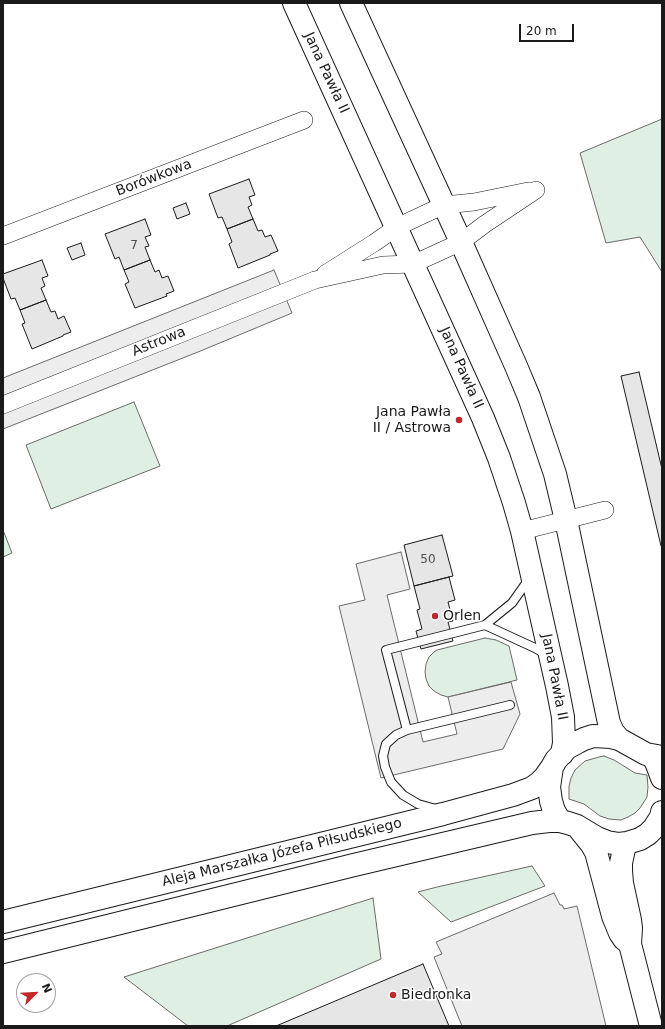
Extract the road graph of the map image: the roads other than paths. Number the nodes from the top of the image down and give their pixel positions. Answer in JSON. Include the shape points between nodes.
{"nodes":[{"id":1,"x":294,"y":3,"type":"edge"},
{"id":2,"x":351,"y":3,"type":"edge"},
{"id":3,"x":304,"y":120,"type":"dead end"},
{"id":4,"x":444,"y":205,"type":"junction"},
{"id":5,"x":397,"y":227,"type":"junction"},
{"id":6,"x":3,"y":236,"type":"edge"},
{"id":7,"x":461,"y":242,"type":"junction"},
{"id":8,"x":414,"y":264,"type":"junction"},
{"id":9,"x":314,"y":280,"type":"junction"},
{"id":10,"x":3,"y":405,"type":"edge"},
{"id":11,"x":605,"y":510,"type":"dead end"},
{"id":12,"x":566,"y":520,"type":"junction"},
{"id":13,"x":522,"y":531,"type":"junction"},
{"id":14,"x":532,"y":574,"type":"junction"},
{"id":15,"x":484,"y":625,"type":"junction"},
{"id":16,"x":550,"y":657,"type":"junction"},
{"id":17,"x":510,"y":705,"type":"dead end"},
{"id":18,"x":407,"y":730,"type":"junction"},
{"id":19,"x":619,"y":739,"type":"junction"},
{"id":20,"x":657,"y":756,"type":"edge"},
{"id":21,"x":557,"y":760,"type":"junction"},
{"id":22,"x":662,"y":778,"type":"edge"},
{"id":23,"x":451,"y":812,"type":"junction"},
{"id":24,"x":662,"y":815,"type":"edge"},
{"id":25,"x":568,"y":823,"type":"junction"},
{"id":26,"x":627,"y":843,"type":"junction"},
{"id":27,"x":3,"y":922,"type":"edge"},
{"id":28,"x":630,"y":944,"type":"junction"},
{"id":29,"x":3,"y":952,"type":"edge"},
{"id":30,"x":651,"y":1026,"type":"edge"}],
"edges":[{"from":1,"to":5,"type":"street","name":"Jana Pawła II"},
{"from":2,"to":4,"type":"street"},
{"from":3,"to":6,"type":"street","name":"Borówkowa"},
{"from":4,"to":5,"type":"street","name":"Astrowa"},
{"from":4,"to":7,"type":"street"},
{"from":4,"to":7,"type":"street","name":"Astrowa","via":[[536,190]]},
{"from":5,"to":8,"type":"street","name":"Jana Pawła II"},
{"from":5,"to":9,"type":"street","name":"Astrowa"},
{"from":7,"to":8,"type":"street","name":"Astrowa"},
{"from":7,"to":12,"type":"street","via":[[529,397],[555,474]]},
{"from":8,"to":9,"type":"street","name":"Astrowa","via":[[383,265]]},
{"from":8,"to":13,"type":"street","name":"Jana Pawła II","via":[[483,418],[499,458]]},
{"from":9,"to":10,"type":"street","name":"Astrowa"},
{"from":11,"to":12,"type":"street"},
{"from":12,"to":13,"type":"street"},
{"from":12,"to":19,"type":"street","via":[[609,723]]},
{"from":13,"to":14,"type":"street","name":"Jana Pawła II"},
{"from":14,"to":15,"type":"lane","via":[[512,603]]},
{"from":14,"to":16,"type":"street","name":"Jana Pawła II"},
{"from":15,"to":16,"type":"lane"},
{"from":15,"to":18,"type":"lane","via":[[386,650]]},
{"from":16,"to":21,"type":"street","name":"Jana Pawła II","via":[[563,717],[564,743]]},
{"from":17,"to":18,"type":"lane"},
{"from":18,"to":23,"type":"lane","via":[[386,744],[383,756],[391,782],[402,795],[418,804]]},
{"from":19,"to":20,"type":"street","via":[[640,752]]},
{"from":19,"to":21,"type":"street","name":"Aleja Marszałka Józefa Piłsudskiego","via":[[601,736],[584,739],[567,748]]},
{"from":20,"to":22,"type":"street","via":[[656,762]]},
{"from":21,"to":23,"type":"street","name":"Aleja Marszałka Józefa Piłsudskiego","via":[[545,777],[527,790]]},
{"from":21,"to":25,"type":"street","name":"Jana Pawła II","via":[[549,787],[551,801],[554,811]]},
{"from":23,"to":27,"type":"street","name":"Aleja Marszałka Józefa Piłsudskiego"},
{"from":24,"to":26,"type":"street","via":[[648,834]]},
{"from":25,"to":26,"type":"street","via":[[607,842]]},
{"from":25,"to":28,"type":"street","name":"Jana Pawła II","via":[[587,838],[596,852],[613,916],[620,933]]},
{"from":25,"to":29,"type":"street","name":"Aleja Marszałka Józefa Piłsudskiego","via":[[542,822],[520,825]]},
{"from":26,"to":28,"type":"street","via":[[621,871],[630,920]]},
{"from":28,"to":30,"type":"street"}]}
